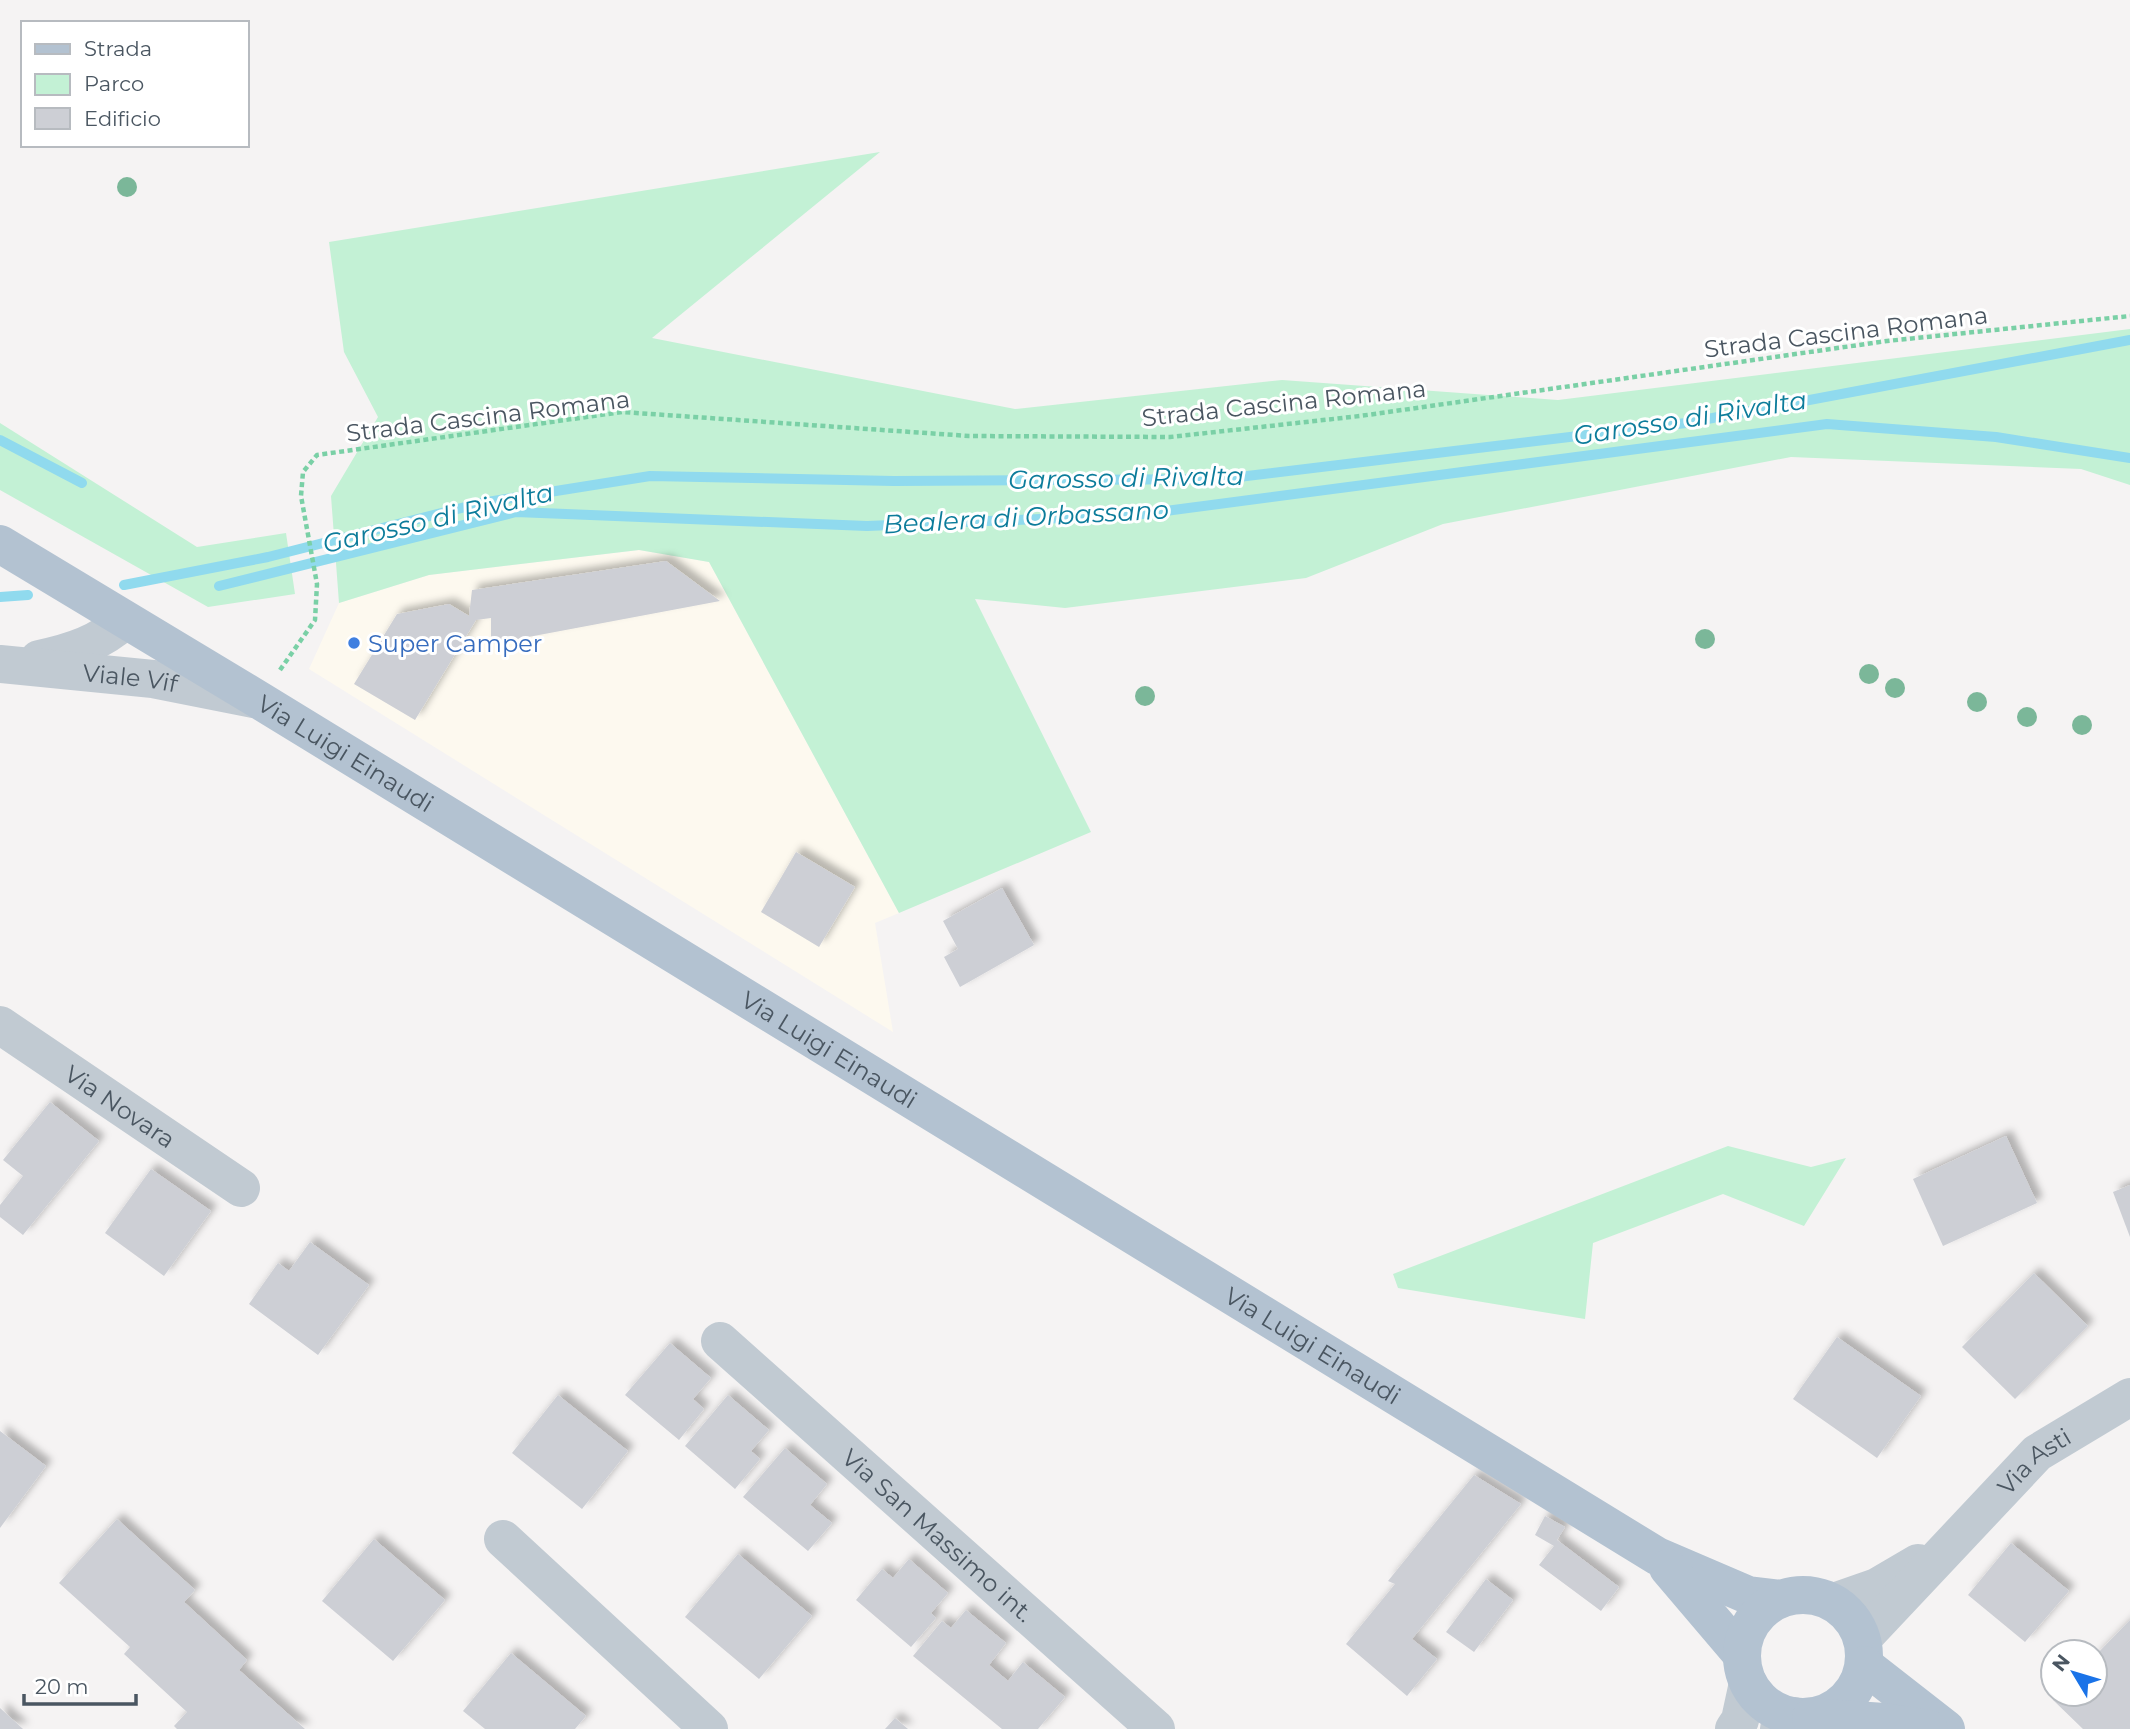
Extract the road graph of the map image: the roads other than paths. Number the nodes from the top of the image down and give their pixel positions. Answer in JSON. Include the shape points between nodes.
{"nodes":[{"id":1,"x":0,"y":544,"type":"edge"},
{"id":2,"x":125,"y":620,"type":"junction"},
{"id":3,"x":6,"y":664,"type":"edge"},
{"id":4,"x":260,"y":700,"type":"junction"},
{"id":5,"x":6,"y":1042,"type":"edge"},
{"id":6,"x":241,"y":1188,"type":"dead end"},
{"id":7,"x":720,"y":1341,"type":"dead end"},
{"id":8,"x":2130,"y":1396,"type":"edge"},
{"id":9,"x":503,"y":1539,"type":"dead end"},
{"id":10,"x":1952,"y":1542,"type":"junction"},
{"id":11,"x":1657,"y":1556,"type":"junction"},
{"id":12,"x":1780,"y":1599,"type":"junction"},
{"id":13,"x":1834,"y":1602,"type":"junction"},
{"id":14,"x":1863,"y":1652,"type":"junction"},
{"id":15,"x":1745,"y":1669,"type":"junction"},
{"id":16,"x":1794,"y":1721,"type":"edge"},
{"id":17,"x":709,"y":1729,"type":"edge"},
{"id":18,"x":1156,"y":1729,"type":"edge"},
{"id":19,"x":1734,"y":1729,"type":"edge"},
{"id":20,"x":1929,"y":1729,"type":"edge"},
{"id":21,"x":1946,"y":1729,"type":"edge"}],
"edges":[{"from":1,"to":2,"type":"main road","name":"Via Luigi Einaudi"},
{"from":2,"to":3,"type":"street","via":[[95,642],[66,654]]},
{"from":2,"to":4,"type":"main road","name":"Via Luigi Einaudi"},
{"from":3,"to":4,"type":"street","name":"Viale Vif","via":[[153,679]]},
{"from":4,"to":11,"type":"main road","name":"Via Luigi Einaudi"},
{"from":5,"to":6,"type":"street","name":"Via Novara"},
{"from":7,"to":18,"type":"street","name":"Via San Massimo int."},
{"from":8,"to":10,"type":"street","name":"Via Asti","via":[[2037,1453]]},
{"from":9,"to":17,"type":"street"},
{"from":10,"to":13,"type":"street","name":"Via Asti","via":[[1877,1587]]},
{"from":10,"to":14,"type":"street","name":"Via Asti"},
{"from":11,"to":12,"type":"main road","name":"Via Luigi Einaudi","via":[[1748,1595]]},
{"from":11,"to":15,"type":"main road","name":"Via Luigi Einaudi","via":[[1702,1604]]},
{"from":12,"to":13,"type":"main road","name":"Via Luigi Einaudi","via":[[1808,1595]]},
{"from":12,"to":15,"type":"main road","via":[[1753,1621],[1745,1637]]},
{"from":13,"to":14,"type":"main road","via":[[1846,1612]]},
{"from":14,"to":16,"type":"main road","via":[[1858,1684],[1846,1700],[1829,1712]]},
{"from":14,"to":21,"type":"main road"},
{"from":15,"to":16,"type":"main road","name":"Via Luigi Einaudi","via":[[1759,1699]]},
{"from":15,"to":19,"type":"street","via":[[1740,1720]]},
{"from":16,"to":20,"type":"main road","name":"Via Luigi Einaudi","via":[[1884,1722]]}]}
